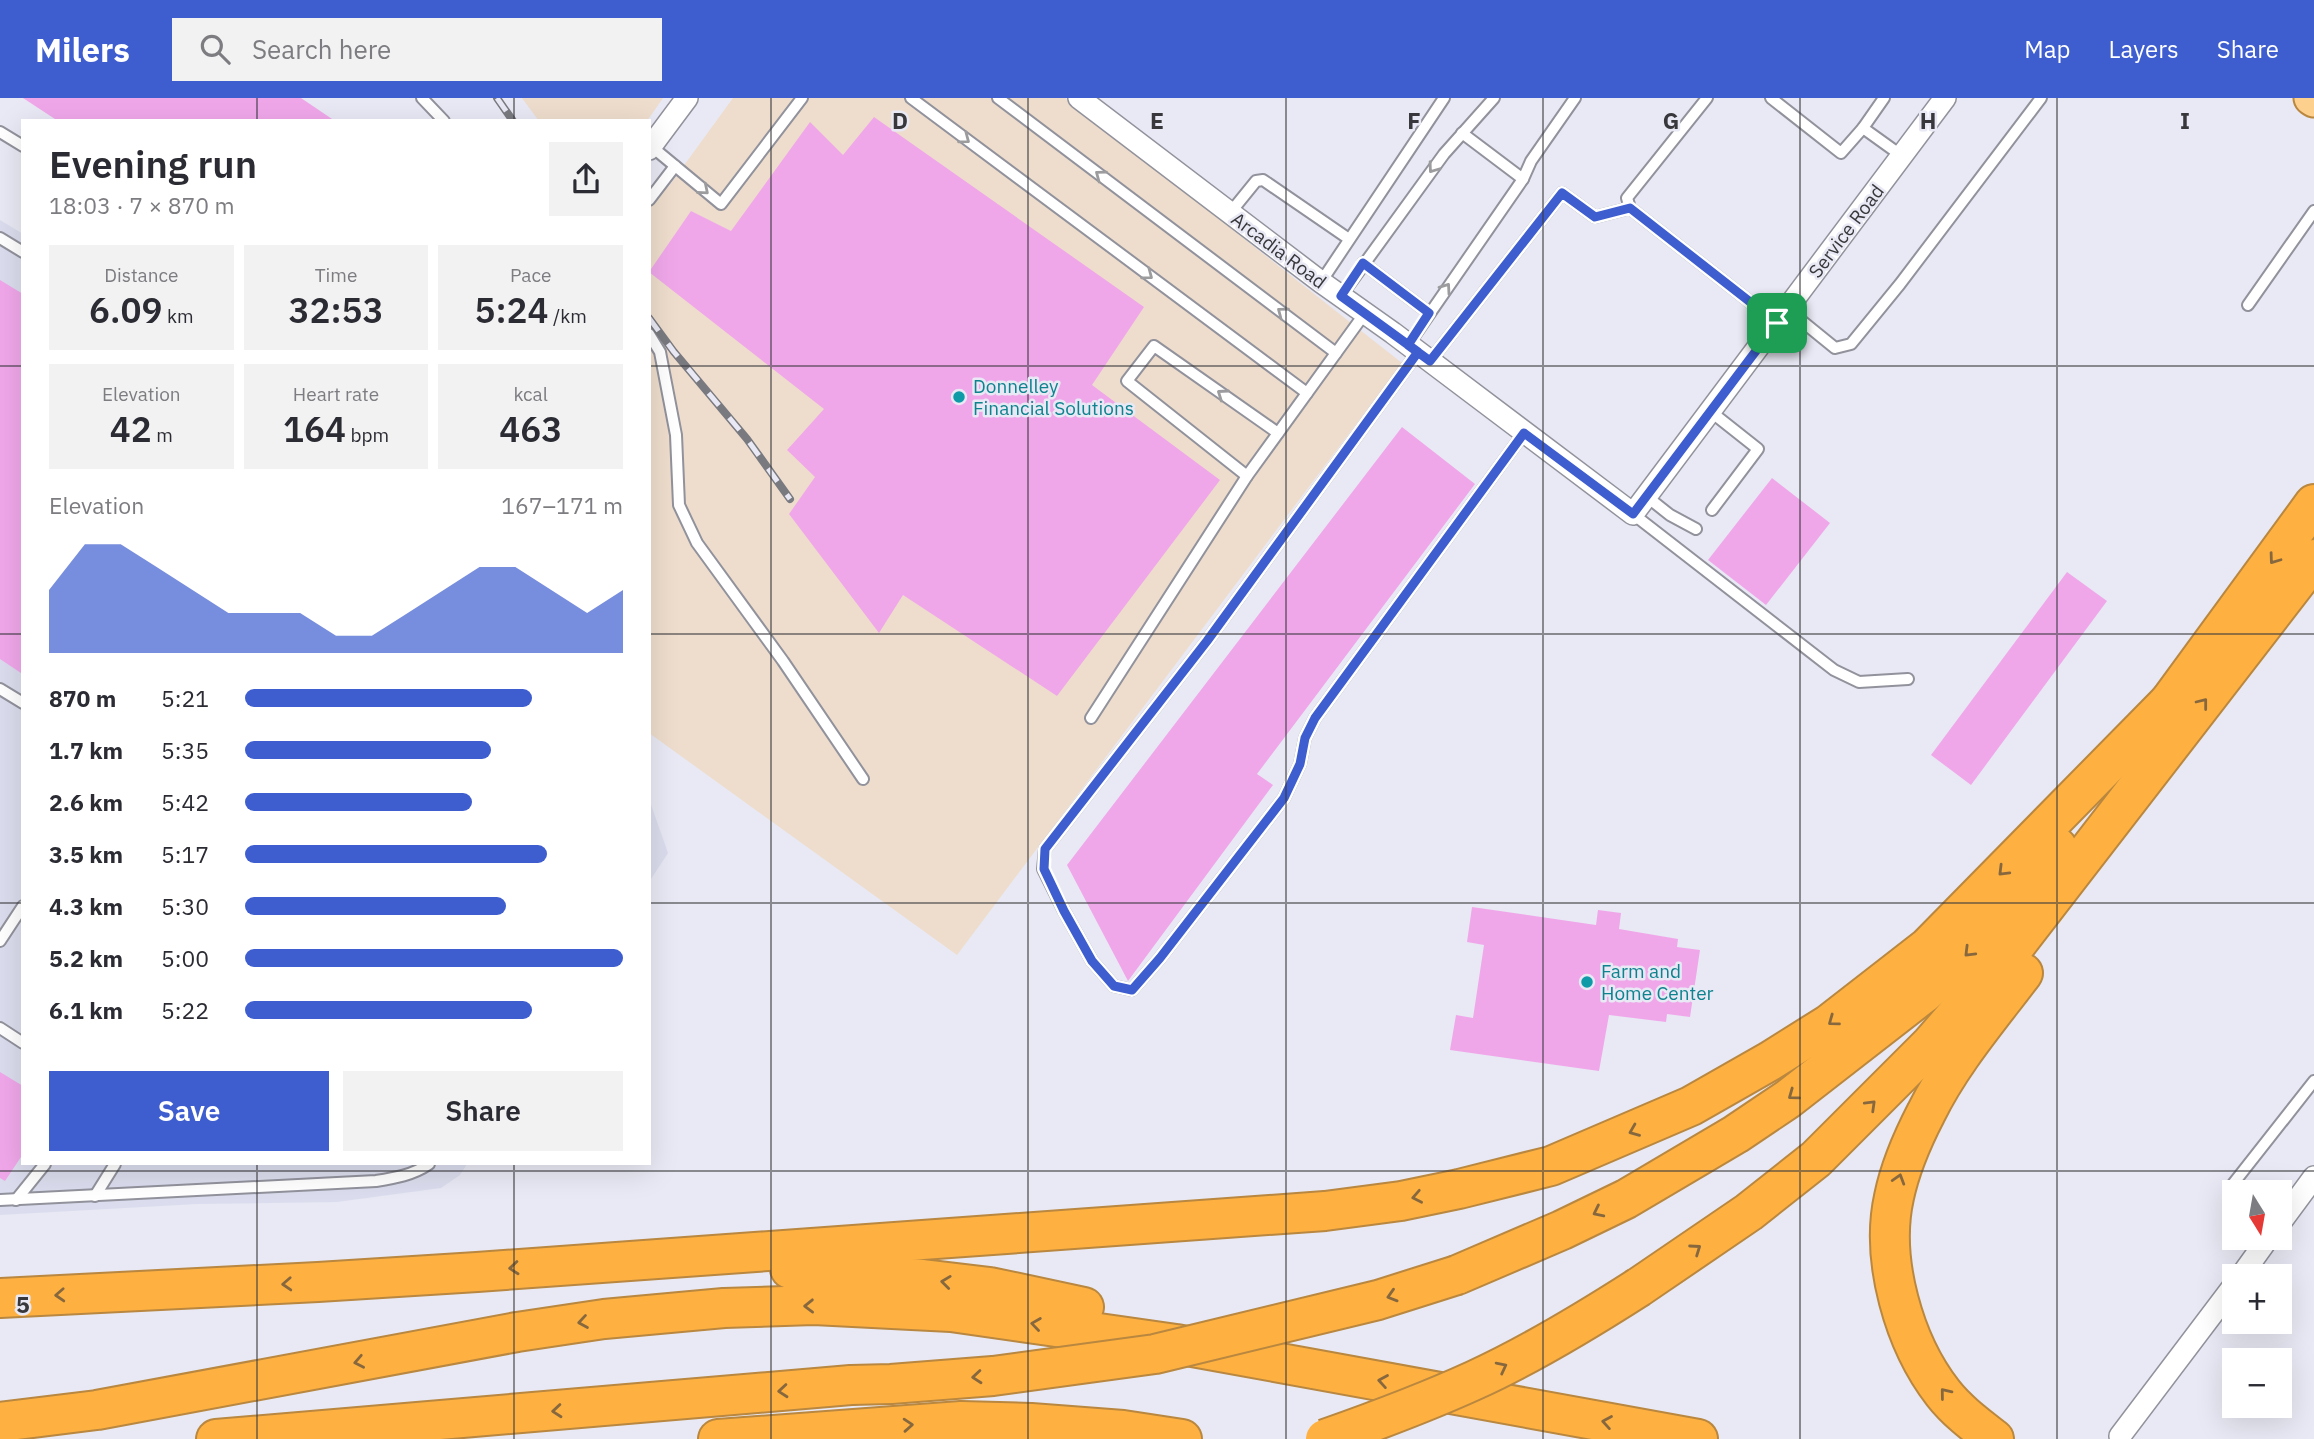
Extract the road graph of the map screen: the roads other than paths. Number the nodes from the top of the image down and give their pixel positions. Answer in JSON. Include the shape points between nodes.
{"nodes":[{"id":1,"x":422,"y":98,"type":"edge"},
{"id":2,"x":687,"y":98,"type":"edge"},
{"id":3,"x":802,"y":98,"type":"edge"},
{"id":4,"x":911,"y":98,"type":"edge"},
{"id":5,"x":998,"y":98,"type":"edge"},
{"id":6,"x":1079,"y":98,"type":"edge"},
{"id":7,"x":1444,"y":98,"type":"edge"},
{"id":8,"x":1494,"y":98,"type":"edge"},
{"id":9,"x":1575,"y":98,"type":"edge"},
{"id":10,"x":1707,"y":98,"type":"edge"},
{"id":11,"x":1771,"y":98,"type":"edge"},
{"id":12,"x":1884,"y":98,"type":"edge"},
{"id":13,"x":1945,"y":98,"type":"edge"},
{"id":14,"x":2041,"y":98,"type":"edge"},
{"id":15,"x":442,"y":119,"type":"edge"},
{"id":16,"x":1863,"y":128,"type":"junction"},
{"id":17,"x":0,"y":132,"type":"edge"},
{"id":18,"x":1462,"y":132,"type":"junction"},
{"id":19,"x":21,"y":145,"type":"edge"},
{"id":20,"x":651,"y":146,"type":"edge"},
{"id":21,"x":651,"y":148,"type":"edge"},
{"id":22,"x":1902,"y":156,"type":"junction"},
{"id":23,"x":675,"y":166,"type":"junction"},
{"id":24,"x":1523,"y":179,"type":"junction"},
{"id":25,"x":651,"y":197,"type":"edge"},
{"id":26,"x":1630,"y":208,"type":"junction"},
{"id":27,"x":2314,"y":211,"type":"edge"},
{"id":28,"x":1230,"y":213,"type":"junction"},
{"id":29,"x":0,"y":237,"type":"edge"},
{"id":30,"x":1349,"y":239,"type":"junction"},
{"id":31,"x":21,"y":251,"type":"edge"},
{"id":32,"x":1363,"y":263,"type":"junction"},
{"id":33,"x":1321,"y":282,"type":"junction"},
{"id":34,"x":1341,"y":296,"type":"junction"},
{"id":35,"x":2248,"y":305,"type":"dead end"},
{"id":36,"x":1365,"y":313,"type":"junction"},
{"id":37,"x":1429,"y":313,"type":"junction"},
{"id":38,"x":1782,"y":316,"type":"junction"},
{"id":39,"x":651,"y":337,"type":"edge"},
{"id":40,"x":1336,"y":353,"type":"junction"},
{"id":41,"x":1419,"y":353,"type":"junction"},
{"id":42,"x":1307,"y":393,"type":"junction"},
{"id":43,"x":1710,"y":411,"type":"junction"},
{"id":44,"x":1278,"y":433,"type":"junction"},
{"id":45,"x":1524,"y":433,"type":"junction"},
{"id":46,"x":1247,"y":476,"type":"junction"},
{"id":47,"x":1646,"y":496,"type":"junction"},
{"id":48,"x":2314,"y":504,"type":"edge"},
{"id":49,"x":1713,"y":510,"type":"dead end"},
{"id":50,"x":1633,"y":514,"type":"junction"},
{"id":51,"x":1696,"y":529,"type":"dead end"},
{"id":52,"x":2314,"y":559,"type":"edge"},
{"id":53,"x":1908,"y":679,"type":"dead end"},
{"id":54,"x":0,"y":689,"type":"edge"},
{"id":55,"x":21,"y":703,"type":"edge"},
{"id":56,"x":2175,"y":717,"type":"junction"},
{"id":57,"x":1091,"y":718,"type":"dead end"},
{"id":58,"x":863,"y":779,"type":"dead end"},
{"id":59,"x":21,"y":908,"type":"edge"},
{"id":60,"x":0,"y":941,"type":"edge"},
{"id":61,"x":0,"y":1028,"type":"edge"},
{"id":62,"x":21,"y":1042,"type":"edge"},
{"id":63,"x":2314,"y":1081,"type":"edge"},
{"id":64,"x":44,"y":1165,"type":"edge"},
{"id":65,"x":114,"y":1165,"type":"edge"},
{"id":66,"x":428,"y":1165,"type":"edge"},
{"id":67,"x":2314,"y":1177,"type":"edge"},
{"id":68,"x":2236,"y":1180,"type":"edge"},
{"id":69,"x":95,"y":1196,"type":"junction"},
{"id":70,"x":0,"y":1200,"type":"edge"},
{"id":71,"x":16,"y":1200,"type":"junction"},
{"id":72,"x":2292,"y":1207,"type":"edge"},
{"id":73,"x":631,"y":1260,"type":"junction"},
{"id":74,"x":0,"y":1298,"type":"edge"},
{"id":75,"x":2222,"y":1301,"type":"edge"},
{"id":76,"x":1176,"y":1344,"type":"junction"},
{"id":77,"x":0,"y":1422,"type":"edge"},
{"id":78,"x":2120,"y":1436,"type":"dead end"},
{"id":79,"x":216,"y":1439,"type":"edge"},
{"id":80,"x":718,"y":1439,"type":"edge"},
{"id":81,"x":1182,"y":1439,"type":"edge"},
{"id":82,"x":1325,"y":1439,"type":"edge"},
{"id":83,"x":1699,"y":1439,"type":"edge"},
{"id":84,"x":1994,"y":1439,"type":"edge"}],
"edges":[{"from":1,"to":15,"type":"lane"},
{"from":2,"to":20,"type":"street"},
{"from":23,"to":3,"type":"lane","one_way":true,"via":[[721,204]]},
{"from":4,"to":42,"type":"lane","one_way":true},
{"from":40,"to":5,"type":"lane","one_way":true},
{"from":6,"to":28,"type":"street","name":"Arcadia Road"},
{"from":7,"to":30,"type":"lane"},
{"from":8,"to":18,"type":"lane"},
{"from":9,"to":24,"type":"lane"},
{"from":10,"to":26,"type":"lane","via":[[1627,198]]},
{"from":11,"to":16,"type":"lane","via":[[1841,153]]},
{"from":12,"to":16,"type":"lane"},
{"from":13,"to":22,"type":"street","name":"Service Road"},
{"from":14,"to":38,"type":"lane","via":[[1851,344],[1835,348]]},
{"from":16,"to":22,"type":"lane"},
{"from":17,"to":19,"type":"lane"},
{"from":18,"to":24,"type":"lane"},
{"from":18,"to":32,"type":"lane","one_way":true},
{"from":21,"to":23,"type":"lane"},
{"from":22,"to":38,"type":"street","name":"Service Road"},
{"from":23,"to":25,"type":"lane"},
{"from":37,"to":24,"type":"lane","one_way":true},
{"from":26,"to":38,"type":"lane"},
{"from":26,"to":41,"type":"lane","via":[[1595,217],[1562,193]]},
{"from":27,"to":35,"type":"lane"},
{"from":28,"to":30,"type":"lane","via":[[1256,181],[1264,180]]},
{"from":28,"to":33,"type":"street","name":"Arcadia Road"},
{"from":29,"to":31,"type":"lane"},
{"from":30,"to":33,"type":"lane"},
{"from":32,"to":34,"type":"lane"},
{"from":32,"to":37,"type":"lane"},
{"from":33,"to":34,"type":"street","name":"Arcadia Road"},
{"from":34,"to":36,"type":"street","name":"Arcadia Road"},
{"from":36,"to":40,"type":"lane"},
{"from":36,"to":41,"type":"street","name":"Arcadia Road"},
{"from":37,"to":41,"type":"lane"},
{"from":38,"to":43,"type":"street","name":"Service Road"},
{"from":39,"to":58,"type":"lane","via":[[660,352],[676,435],[679,505],[697,543]]},
{"from":40,"to":42,"type":"lane"},
{"from":41,"to":45,"type":"street","name":"Arcadia Road"},
{"from":41,"to":45,"type":"lane","via":[[1207,641],[1045,849],[1044,869],[1064,911],[1092,961],[1114,986],[1132,990],[1284,798],[1315,718]]},
{"from":42,"to":44,"type":"lane"},
{"from":43,"to":47,"type":"street","name":"Service Road"},
{"from":43,"to":49,"type":"lane","via":[[1758,449]]},
{"from":44,"to":46,"type":"lane"},
{"from":44,"to":46,"type":"lane","one_way":true,"via":[[1154,345],[1127,382]]},
{"from":45,"to":50,"type":"street","name":"Arcadia Road"},
{"from":46,"to":57,"type":"lane"},
{"from":47,"to":50,"type":"street"},
{"from":47,"to":51,"type":"lane"},
{"from":48,"to":56,"type":"highway","one_way":true},
{"from":50,"to":53,"type":"lane","via":[[1834,670],[1859,682]]},
{"from":56,"to":52,"type":"highway","one_way":true},
{"from":54,"to":55,"type":"lane"},
{"from":56,"to":73,"type":"highway","one_way":true,"via":[[1928,947],[1829,1024],[1691,1106],[1551,1166],[1459,1189],[1325,1211]]},
{"from":56,"to":79,"type":"highway","one_way":true,"bridge":true,"via":[[2088,809],[1971,951],[1788,1099],[1626,1199],[1457,1275],[1378,1300],[1155,1354],[993,1376]]},
{"from":82,"to":56,"type":"highway","one_way":true,"bridge":true,"via":[[1475,1380],[1581,1324],[1749,1212],[1816,1159],[1903,1074],[2008,955]]},
{"from":84,"to":56,"type":"highway","one_way":true,"via":[[1943,1393],[1905,1324],[1895,1287],[1893,1199],[1905,1158],[1949,1073],[2130,829]]},
{"from":59,"to":60,"type":"lane"},
{"from":61,"to":62,"type":"lane"},
{"from":63,"to":68,"type":"lane"},
{"from":64,"to":71,"type":"lane"},
{"from":65,"to":69,"type":"lane"},
{"from":66,"to":69,"type":"lane","via":[[404,1176],[376,1181]]},
{"from":67,"to":72,"type":"street"},
{"from":69,"to":71,"type":"lane"},
{"from":70,"to":71,"type":"lane"},
{"from":73,"to":74,"type":"highway","one_way":true},
{"from":76,"to":73,"type":"highway","one_way":true,"via":[[1085,1307],[990,1287],[831,1271]]},
{"from":75,"to":78,"type":"street"},
{"from":76,"to":77,"type":"highway","one_way":true,"via":[[951,1312],[814,1305],[724,1308],[517,1332],[97,1410]]},
{"from":83,"to":76,"type":"highway","one_way":true},
{"from":80,"to":81,"type":"highway","one_way":true,"via":[[961,1421],[1110,1429]]}]}
